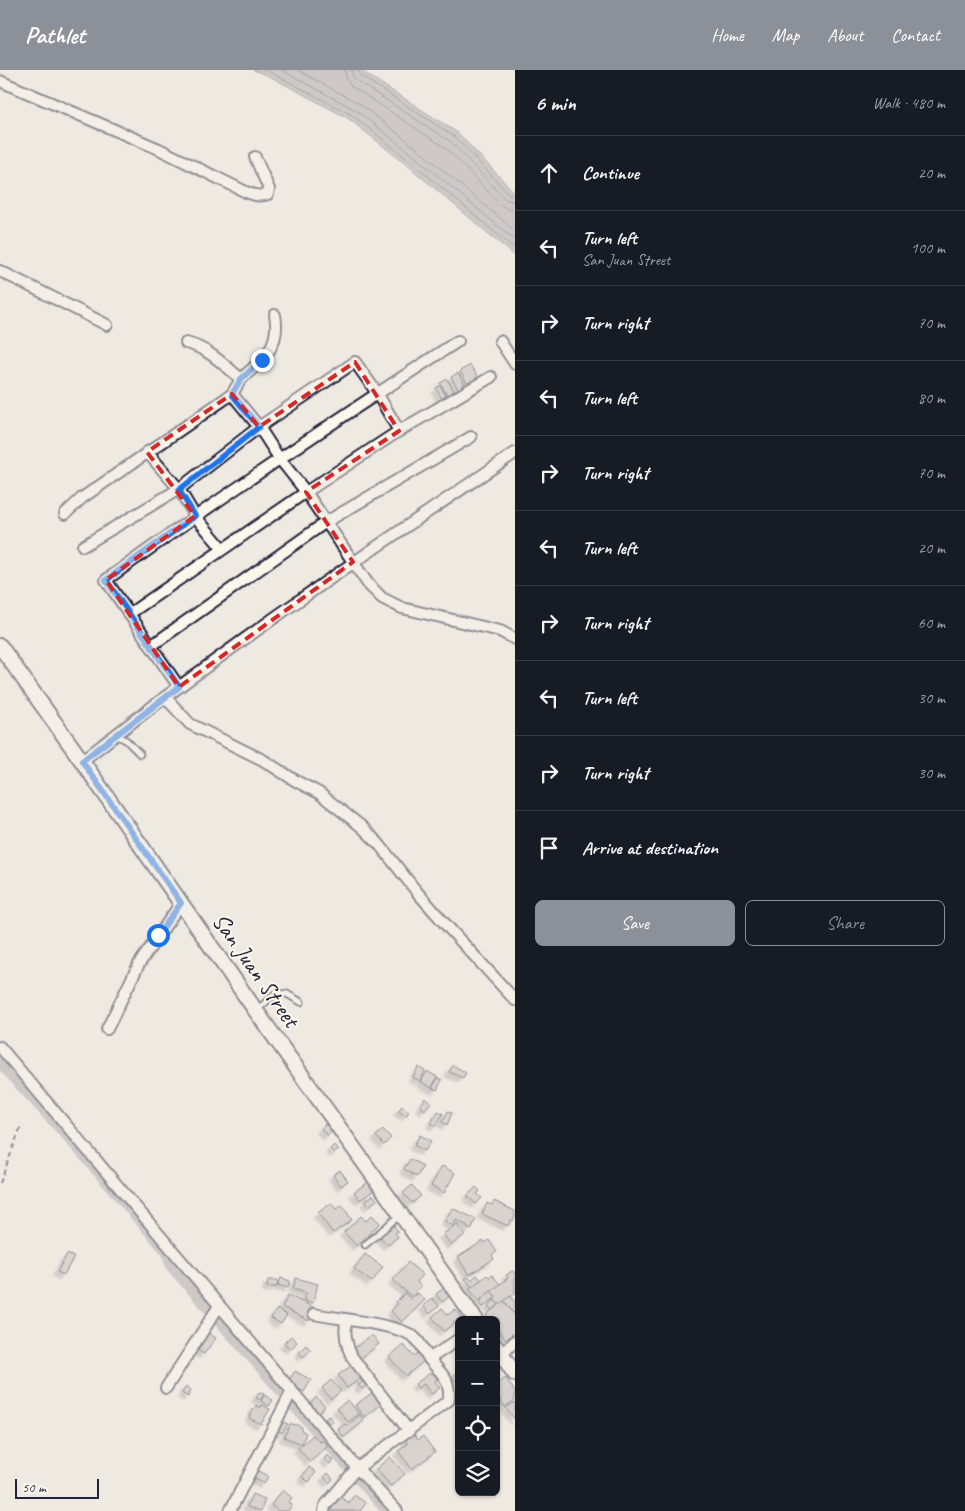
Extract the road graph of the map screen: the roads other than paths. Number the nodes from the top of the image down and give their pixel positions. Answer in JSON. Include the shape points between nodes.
{"nodes":[{"id":1,"x":0,"y":81,"type":"edge"},
{"id":2,"x":255,"y":157,"type":"dead end"},
{"id":3,"x":0,"y":270,"type":"edge"},
{"id":4,"x":275,"y":315,"type":"dead end"},
{"id":5,"x":107,"y":325,"type":"dead end"},
{"id":6,"x":500,"y":340,"type":"dead end"},
{"id":7,"x":458,"y":342,"type":"dead end"},
{"id":8,"x":186,"y":343,"type":"dead end"},
{"id":9,"x":515,"y":364,"type":"edge"},
{"id":10,"x":491,"y":377,"type":"dead end"},
{"id":11,"x":241,"y":379,"type":"junction"},
{"id":12,"x":377,"y":393,"type":"junction"},
{"id":13,"x":232,"y":394,"type":"junction"},
{"id":14,"x":259,"y":427,"type":"junction"},
{"id":15,"x":399,"y":431,"type":"junction"},
{"id":16,"x":471,"y":437,"type":"dead end"},
{"id":17,"x":147,"y":452,"type":"junction"},
{"id":18,"x":515,"y":454,"type":"edge"},
{"id":19,"x":279,"y":458,"type":"junction"},
{"id":20,"x":179,"y":490,"type":"junction"},
{"id":21,"x":306,"y":492,"type":"junction"},
{"id":22,"x":65,"y":514,"type":"dead end"},
{"id":23,"x":195,"y":516,"type":"junction"},
{"id":24,"x":326,"y":522,"type":"junction"},
{"id":25,"x":83,"y":546,"type":"dead end"},
{"id":26,"x":222,"y":548,"type":"junction"},
{"id":27,"x":354,"y":562,"type":"junction"},
{"id":28,"x":128,"y":614,"type":"junction"},
{"id":29,"x":515,"y":639,"type":"edge"},
{"id":30,"x":0,"y":646,"type":"edge"},
{"id":31,"x":151,"y":646,"type":"junction"},
{"id":32,"x":179,"y":687,"type":"junction"},
{"id":33,"x":165,"y":696,"type":"junction"},
{"id":34,"x":115,"y":735,"type":"junction"},
{"id":35,"x":140,"y":754,"type":"dead end"},
{"id":36,"x":82,"y":761,"type":"junction"},
{"id":37,"x":181,"y":903,"type":"junction"},
{"id":38,"x":515,"y":1000,"type":"edge"},
{"id":39,"x":301,"y":1002,"type":"dead end"},
{"id":40,"x":256,"y":1011,"type":"junction"},
{"id":41,"x":107,"y":1029,"type":"dead end"},
{"id":42,"x":0,"y":1048,"type":"edge"},
{"id":43,"x":401,"y":1214,"type":"junction"},
{"id":44,"x":365,"y":1245,"type":"dead end"},
{"id":45,"x":217,"y":1308,"type":"junction"},
{"id":46,"x":314,"y":1314,"type":"dead end"},
{"id":47,"x":473,"y":1316,"type":"edge"},
{"id":48,"x":346,"y":1320,"type":"junction"},
{"id":49,"x":515,"y":1341,"type":"edge"},
{"id":50,"x":455,"y":1342,"type":"edge"},
{"id":51,"x":500,"y":1350,"type":"edge"},
{"id":52,"x":500,"y":1352,"type":"edge"},
{"id":53,"x":429,"y":1359,"type":"junction"},
{"id":54,"x":515,"y":1374,"type":"edge"},
{"id":55,"x":166,"y":1388,"type":"dead end"},
{"id":56,"x":292,"y":1393,"type":"junction"},
{"id":57,"x":408,"y":1431,"type":"junction"},
{"id":58,"x":354,"y":1472,"type":"junction"},
{"id":59,"x":230,"y":1511,"type":"edge"},
{"id":60,"x":324,"y":1511,"type":"edge"},
{"id":61,"x":397,"y":1511,"type":"edge"}],
"edges":[{"from":1,"to":2,"type":"street","via":[[159,150],[246,192],[263,196],[270,189]]},
{"from":3,"to":5,"type":"street"},
{"from":4,"to":11,"type":"street","via":[[277,329],[271,349]]},
{"from":6,"to":9,"type":"street"},
{"from":7,"to":12,"type":"street"},
{"from":8,"to":11,"type":"street","via":[[214,356]]},
{"from":10,"to":15,"type":"street"},
{"from":11,"to":13,"type":"street"},
{"from":12,"to":14,"type":"street","via":[[355,362]]},
{"from":12,"to":15,"type":"street"},
{"from":12,"to":19,"type":"street"},
{"from":13,"to":14,"type":"street"},
{"from":13,"to":17,"type":"street"},
{"from":14,"to":19,"type":"street"},
{"from":14,"to":20,"type":"street"},
{"from":15,"to":21,"type":"street"},
{"from":16,"to":24,"type":"street"},
{"from":17,"to":20,"type":"street"},
{"from":17,"to":22,"type":"street","via":[[82,498]]},
{"from":18,"to":27,"type":"street"},
{"from":19,"to":21,"type":"street"},
{"from":19,"to":23,"type":"street"},
{"from":20,"to":23,"type":"street"},
{"from":20,"to":25,"type":"street"},
{"from":21,"to":24,"type":"street"},
{"from":21,"to":26,"type":"street"},
{"from":23,"to":26,"type":"street"},
{"from":23,"to":28,"type":"street","via":[[106,580]]},
{"from":24,"to":27,"type":"street"},
{"from":24,"to":31,"type":"street"},
{"from":26,"to":28,"type":"street"},
{"from":27,"to":29,"type":"street","via":[[382,598],[402,608],[500,631]]},
{"from":27,"to":32,"type":"street"},
{"from":28,"to":31,"type":"street"},
{"from":30,"to":36,"type":"main road","name":"San Juan Street"},
{"from":31,"to":32,"type":"street"},
{"from":32,"to":33,"type":"street"},
{"from":33,"to":34,"type":"street"},
{"from":33,"to":38,"type":"street","via":[[190,724],[263,760],[319,793],[362,827]]},
{"from":34,"to":35,"type":"lane","via":[[126,740]]},
{"from":34,"to":36,"type":"street"},
{"from":36,"to":37,"type":"main road","name":"San Juan Street"},
{"from":37,"to":40,"type":"main road","name":"San Juan Street"},
{"from":37,"to":41,"type":"street","via":[[139,964]]},
{"from":39,"to":40,"type":"lane","via":[[287,994],[276,994]]},
{"from":40,"to":43,"type":"main road","name":"San Juan Street"},
{"from":42,"to":45,"type":"street"},
{"from":43,"to":44,"type":"lane"},
{"from":43,"to":47,"type":"main road","name":"San Juan Street"},
{"from":45,"to":55,"type":"street"},
{"from":45,"to":56,"type":"street"},
{"from":46,"to":48,"type":"street"},
{"from":48,"to":53,"type":"street","via":[[398,1328],[415,1338]]},
{"from":48,"to":57,"type":"street","via":[[344,1334],[352,1357]]},
{"from":49,"to":51,"type":"street"},
{"from":50,"to":53,"type":"street"},
{"from":52,"to":54,"type":"main road"},
{"from":53,"to":57,"type":"street","via":[[450,1386],[449,1400]]},
{"from":56,"to":58,"type":"street"},
{"from":56,"to":59,"type":"street"},
{"from":57,"to":58,"type":"street"},
{"from":58,"to":60,"type":"street"},
{"from":58,"to":61,"type":"street"}]}
